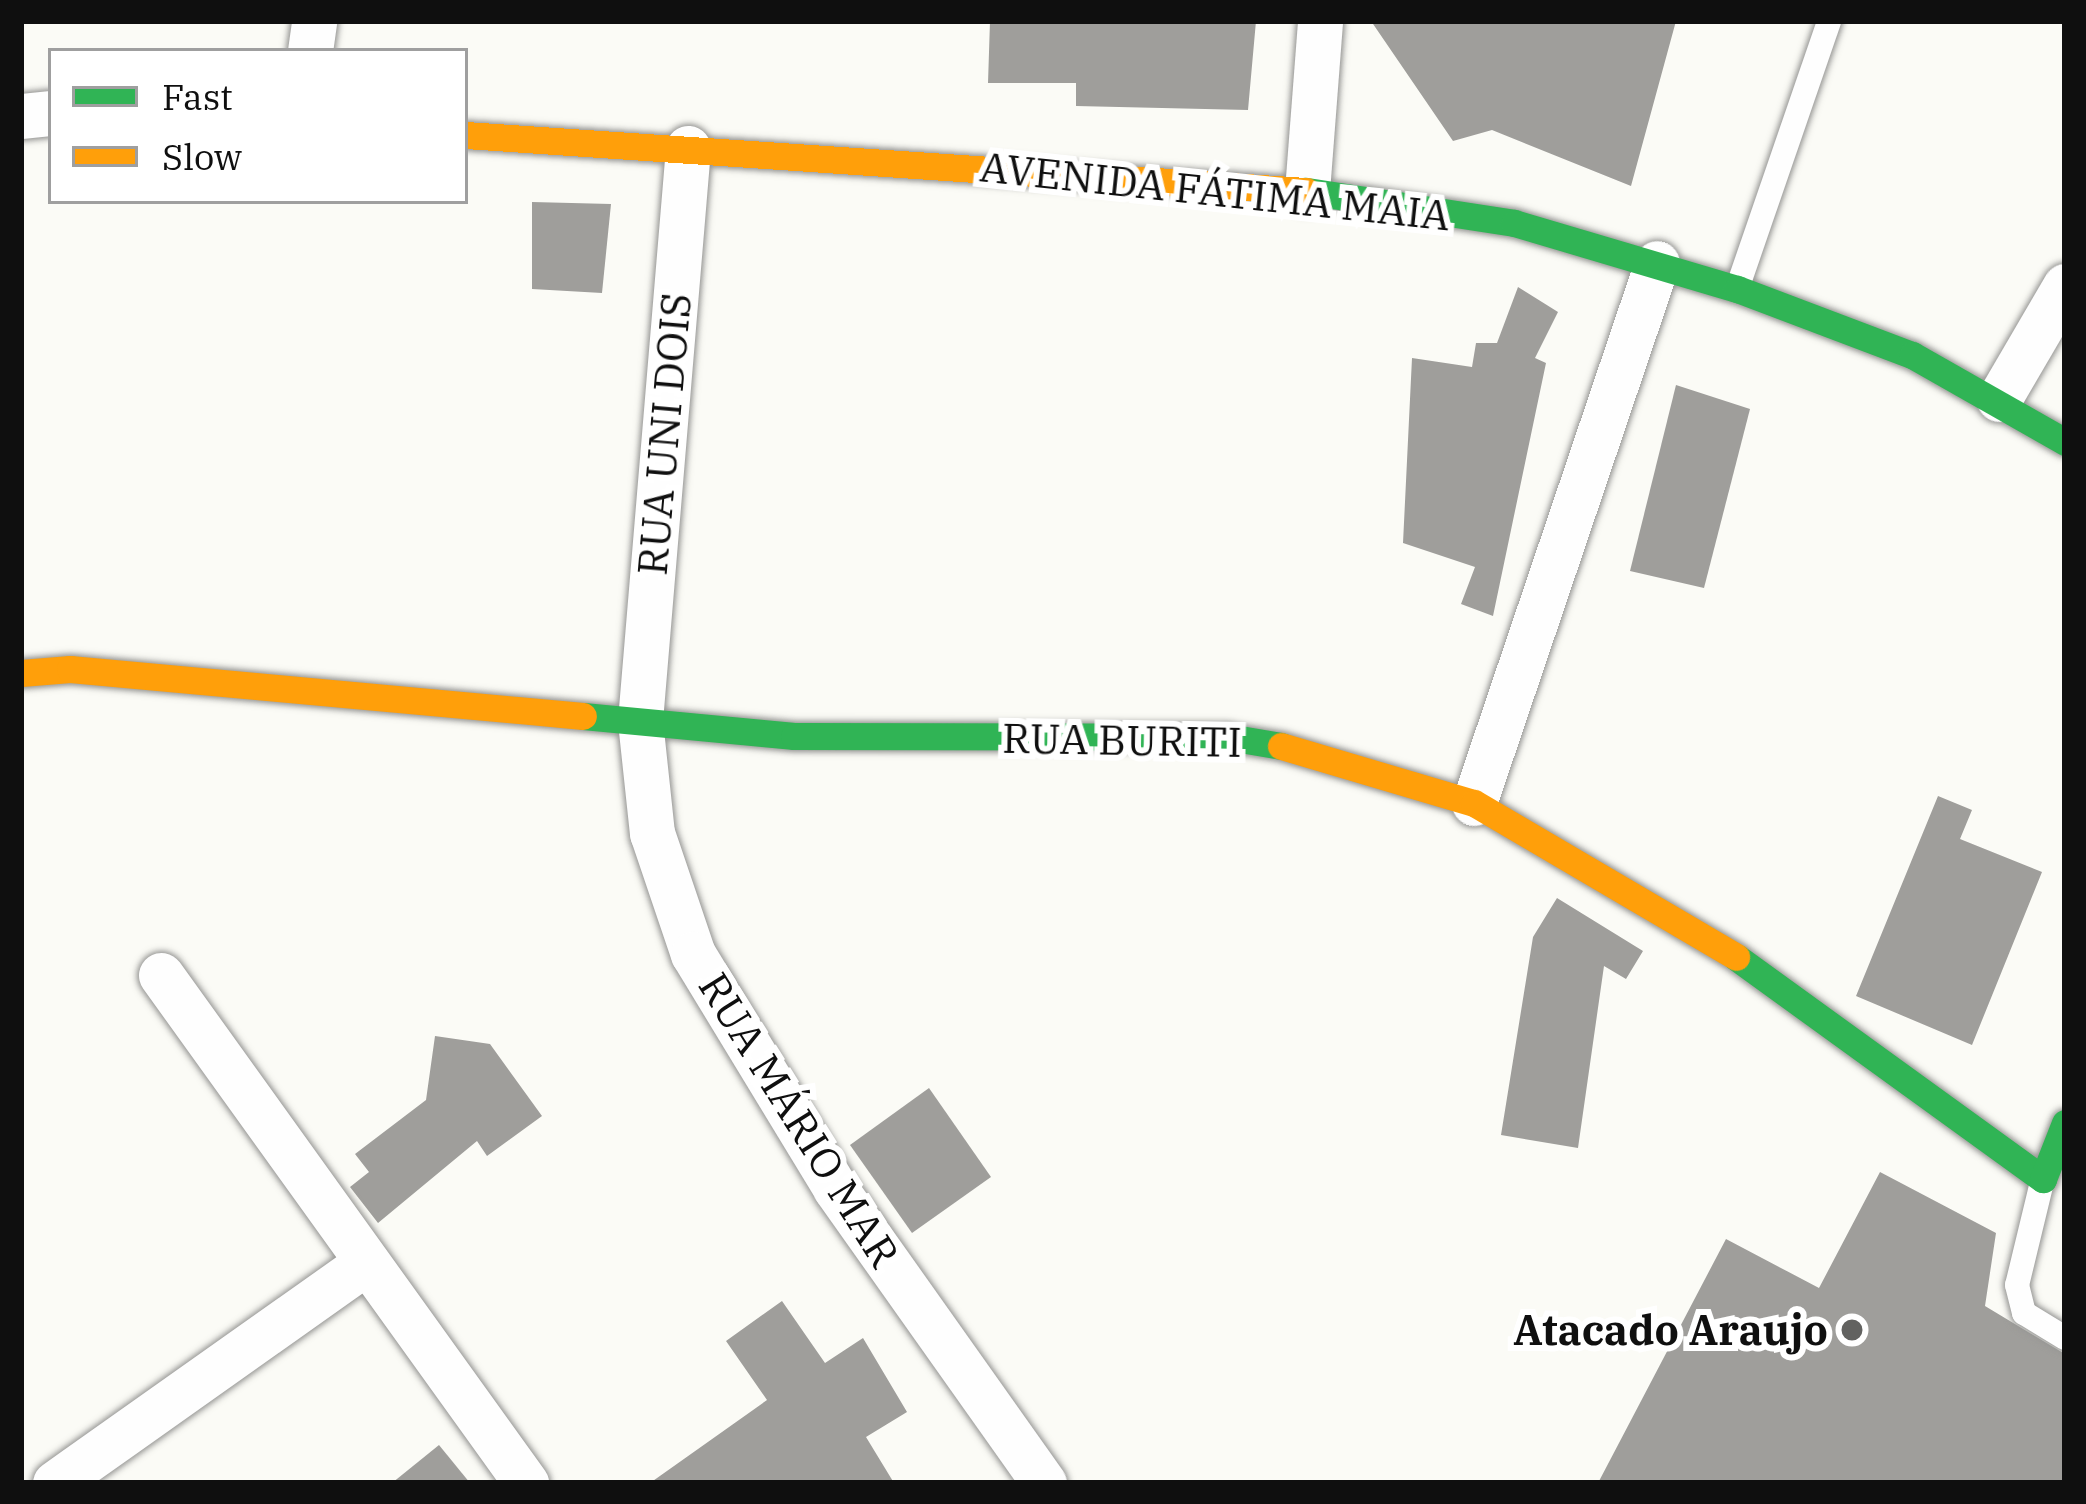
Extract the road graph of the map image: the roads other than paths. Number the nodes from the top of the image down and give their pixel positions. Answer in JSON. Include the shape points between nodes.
{"nodes":[{"id":1,"x":1319,"y":21,"type":"edge"},
{"id":2,"x":1829,"y":21,"type":"edge"},
{"id":3,"x":468,"y":135,"type":"edge"},
{"id":4,"x":688,"y":148,"type":"junction"},
{"id":5,"x":1306,"y":191,"type":"junction"},
{"id":6,"x":1657,"y":263,"type":"junction"},
{"id":7,"x":2065,"y":286,"type":"edge"},
{"id":8,"x":1737,"y":289,"type":"junction"},
{"id":9,"x":1999,"y":399,"type":"junction"},
{"id":10,"x":2065,"y":442,"type":"edge"},
{"id":11,"x":21,"y":673,"type":"edge"},
{"id":12,"x":640,"y":721,"type":"junction"},
{"id":13,"x":1474,"y":803,"type":"junction"},
{"id":14,"x":161,"y":975,"type":"dead end"},
{"id":15,"x":2065,"y":1123,"type":"edge"},
{"id":16,"x":2043,"y":1179,"type":"junction"},
{"id":17,"x":367,"y":1262,"type":"junction"},
{"id":18,"x":2065,"y":1338,"type":"edge"},
{"id":19,"x":55,"y":1483,"type":"edge"},
{"id":20,"x":526,"y":1483,"type":"edge"},
{"id":21,"x":1044,"y":1483,"type":"edge"}],
"edges":[{"from":1,"to":5,"type":"street"},
{"from":2,"to":8,"type":"lane"},
{"from":3,"to":4,"type":"street","name":"AVENIDA FÁTIMA MAIA"},
{"from":4,"to":5,"type":"street","name":"AVENIDA FÁTIMA MAIA"},
{"from":4,"to":12,"type":"street","name":"RUA UNI DOIS"},
{"from":5,"to":6,"type":"street","name":"AVENIDA FÁTIMA MAIA","via":[[1514,223]]},
{"from":6,"to":8,"type":"street","name":"AVENIDA FÁTIMA MAIA"},
{"from":6,"to":13,"type":"street"},
{"from":7,"to":9,"type":"street"},
{"from":8,"to":9,"type":"street","name":"AVENIDA FÁTIMA MAIA","via":[[1912,355]]},
{"from":9,"to":10,"type":"street","name":"AVENIDA FÁTIMA MAIA"},
{"from":11,"to":12,"type":"street","name":"RUA BURITI","via":[[70,669]]},
{"from":12,"to":13,"type":"street","name":"RUA BURITI","via":[[794,736],[1228,737],[1342,760]]},
{"from":12,"to":21,"type":"street","name":"RUA MÁRIO MAR","via":[[652,833],[693,954],[835,1188]]},
{"from":13,"to":16,"type":"street","name":"RUA BURITI","via":[[1735,956]]},
{"from":14,"to":17,"type":"street"},
{"from":15,"to":16,"type":"street"},
{"from":16,"to":18,"type":"lane","via":[[2017,1285],[2024,1313]]},
{"from":17,"to":19,"type":"street"},
{"from":17,"to":20,"type":"street"}]}
